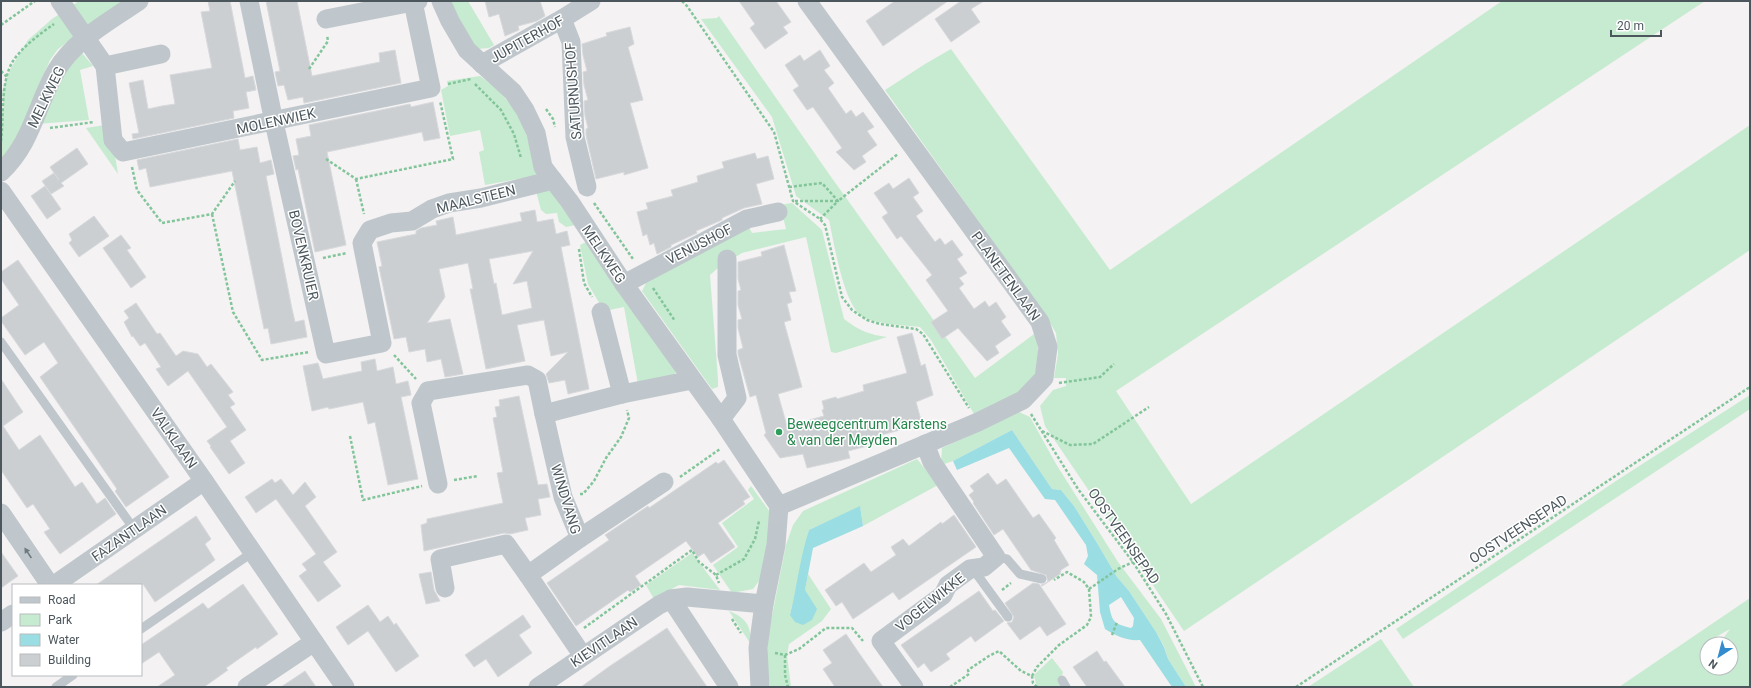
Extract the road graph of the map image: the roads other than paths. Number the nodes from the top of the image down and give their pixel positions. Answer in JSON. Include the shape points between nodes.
{"nodes":[{"id":1,"x":139,"y":1,"type":"edge"},
{"id":2,"x":249,"y":1,"type":"edge"},
{"id":3,"x":441,"y":1,"type":"edge"},
{"id":4,"x":591,"y":1,"type":"edge"},
{"id":5,"x":807,"y":1,"type":"edge"},
{"id":6,"x":415,"y":2,"type":"edge"},
{"id":7,"x":65,"y":7,"type":"edge"},
{"id":8,"x":326,"y":19,"type":"road end"},
{"id":9,"x":562,"y":19,"type":"junction"},
{"id":10,"x":86,"y":38,"type":"junction"},
{"id":11,"x":161,"y":54,"type":"dead end"},
{"id":12,"x":482,"y":64,"type":"junction"},
{"id":13,"x":105,"y":66,"type":"junction"},
{"id":14,"x":274,"y":122,"type":"junction"},
{"id":15,"x":1,"y":172,"type":"edge"},
{"id":16,"x":553,"y":180,"type":"junction"},
{"id":17,"x":587,"y":188,"type":"dead end"},
{"id":18,"x":1,"y":191,"type":"edge"},
{"id":19,"x":778,"y":212,"type":"dead end"},
{"id":20,"x":727,"y":259,"type":"dead end"},
{"id":21,"x":624,"y":284,"type":"junction"},
{"id":22,"x":601,"y":312,"type":"road end"},
{"id":23,"x":1,"y":342,"type":"edge"},
{"id":24,"x":325,"y":349,"type":"joint"},
{"id":25,"x":692,"y":380,"type":"junction"},
{"id":26,"x":622,"y":394,"type":"junction"},
{"id":27,"x":544,"y":414,"type":"junction"},
{"id":28,"x":721,"y":419,"type":"junction"},
{"id":29,"x":925,"y":444,"type":"junction"},
{"id":30,"x":204,"y":481,"type":"junction"},
{"id":31,"x":664,"y":482,"type":"road end"},
{"id":32,"x":438,"y":483,"type":"road end"},
{"id":33,"x":779,"y":506,"type":"junction"},
{"id":34,"x":1,"y":513,"type":"edge"},
{"id":35,"x":134,"y":529,"type":"junction"},
{"id":36,"x":580,"y":538,"type":"junction"},
{"id":37,"x":253,"y":552,"type":"junction"},
{"id":38,"x":996,"y":557,"type":"junction"},
{"id":39,"x":973,"y":569,"type":"junction"},
{"id":40,"x":528,"y":575,"type":"junction"},
{"id":41,"x":1042,"y":579,"type":"road end"},
{"id":42,"x":49,"y":584,"type":"edge"},
{"id":43,"x":55,"y":584,"type":"edge"},
{"id":44,"x":445,"y":588,"type":"dead end"},
{"id":45,"x":671,"y":599,"type":"junction"},
{"id":46,"x":764,"y":604,"type":"junction"},
{"id":47,"x":12,"y":615,"type":"edge"},
{"id":48,"x":1008,"y":617,"type":"dead end"},
{"id":49,"x":1,"y":622,"type":"edge"},
{"id":50,"x":142,"y":628,"type":"edge"},
{"id":51,"x":314,"y":642,"type":"junction"},
{"id":52,"x":583,"y":656,"type":"junction"},
{"id":53,"x":72,"y":676,"type":"edge"},
{"id":54,"x":546,"y":685,"type":"edge"},
{"id":55,"x":56,"y":687,"type":"edge"},
{"id":56,"x":247,"y":687,"type":"edge"},
{"id":57,"x":345,"y":687,"type":"edge"},
{"id":58,"x":729,"y":687,"type":"edge"},
{"id":59,"x":760,"y":687,"type":"edge"},
{"id":60,"x":914,"y":687,"type":"edge"}],
"edges":[{"from":1,"to":10,"type":"street","name":"MELKWEG"},
{"from":2,"to":14,"type":"street","name":"BOVENKRUIER"},
{"from":3,"to":12,"type":"street","name":"MELKWEG","via":[[467,50]]},
{"from":4,"to":9,"type":"street","name":"JUPITERHOF"},
{"from":5,"to":29,"type":"street","name":"PLANETENLAAN","via":[[1040,322],[1048,347],[1044,378],[1023,400]]},
{"from":6,"to":8,"type":"street","name":"MOLENWIEK"},
{"from":6,"to":14,"type":"street","name":"MOLENWIEK","via":[[431,88]]},
{"from":7,"to":10,"type":"street"},
{"from":9,"to":12,"type":"street","name":"JUPITERHOF"},
{"from":9,"to":17,"type":"street","name":"SATURNUSHOF","via":[[571,42],[575,137]]},
{"from":10,"to":13,"type":"street"},
{"from":10,"to":15,"type":"street","name":"MELKWEG","via":[[79,42],[56,71],[24,144]]},
{"from":11,"to":13,"type":"street"},
{"from":12,"to":16,"type":"street","name":"MELKWEG","via":[[513,92],[525,110],[536,133],[543,167]]},
{"from":13,"to":14,"type":"street","name":"MOLENWIEK","via":[[113,140],[123,152]]},
{"from":14,"to":24,"type":"street","name":"BOVENKRUIER"},
{"from":16,"to":21,"type":"street","name":"MELKWEG"},
{"from":16,"to":24,"type":"street","name":"MAALSTEEN","via":[[481,198],[449,203],[432,208],[412,221],[391,223],[370,230],[364,242],[382,343],[326,354]]},
{"from":18,"to":30,"type":"street","name":"VALKLAAN"},
{"from":19,"to":21,"type":"street","name":"VENUSHOF","via":[[747,219]]},
{"from":20,"to":28,"type":"street","via":[[727,355],[737,398]]},
{"from":21,"to":25,"type":"street","name":"MELKWEG"},
{"from":22,"to":26,"type":"street"},
{"from":23,"to":35,"type":"lane"},
{"from":25,"to":26,"type":"street"},
{"from":25,"to":28,"type":"street","name":"MELKWEG"},
{"from":26,"to":27,"type":"street"},
{"from":27,"to":32,"type":"street","name":"WINDVANG","via":[[537,380],[528,375],[428,391],[421,403]]},
{"from":27,"to":36,"type":"street","name":"WINDVANG","via":[[563,496]]},
{"from":28,"to":33,"type":"street","name":"MELKWEG"},
{"from":29,"to":33,"type":"street"},
{"from":29,"to":38,"type":"street","via":[[932,462]]},
{"from":30,"to":35,"type":"street","name":"FAZANTLAAN"},
{"from":30,"to":37,"type":"street","name":"VALKLAAN"},
{"from":31,"to":36,"type":"street"},
{"from":33,"to":46,"type":"street","via":[[776,545]]},
{"from":42,"to":34,"type":"street","one_way":true},
{"from":35,"to":43,"type":"street","name":"FAZANTLAAN"},
{"from":36,"to":40,"type":"street","name":"WINDVANG"},
{"from":37,"to":50,"type":"lane"},
{"from":37,"to":51,"type":"street","name":"VALKLAAN"},
{"from":38,"to":39,"type":"street","name":"VOGELWIKKE","via":[[984,567]]},
{"from":38,"to":41,"type":"lane","via":[[1008,559],[1020,574]]},
{"from":39,"to":48,"type":"lane"},
{"from":39,"to":60,"type":"street","name":"VOGELWIKKE","via":[[948,585],[943,595],[881,641]]},
{"from":40,"to":44,"type":"street","via":[[506,544],[440,559]]},
{"from":40,"to":52,"type":"street"},
{"from":45,"to":46,"type":"street","name":"KIEVITLAAN","via":[[687,597]]},
{"from":45,"to":52,"type":"street","name":"KIEVITLAAN","via":[[658,605]]},
{"from":45,"to":58,"type":"street"},
{"from":46,"to":59,"type":"street","via":[[758,648]]},
{"from":47,"to":49,"type":"street"},
{"from":51,"to":56,"type":"street"},
{"from":51,"to":57,"type":"street","name":"VALKLAAN"},
{"from":52,"to":54,"type":"street","name":"KIEVITLAAN"},
{"from":53,"to":55,"type":"lane"}]}
